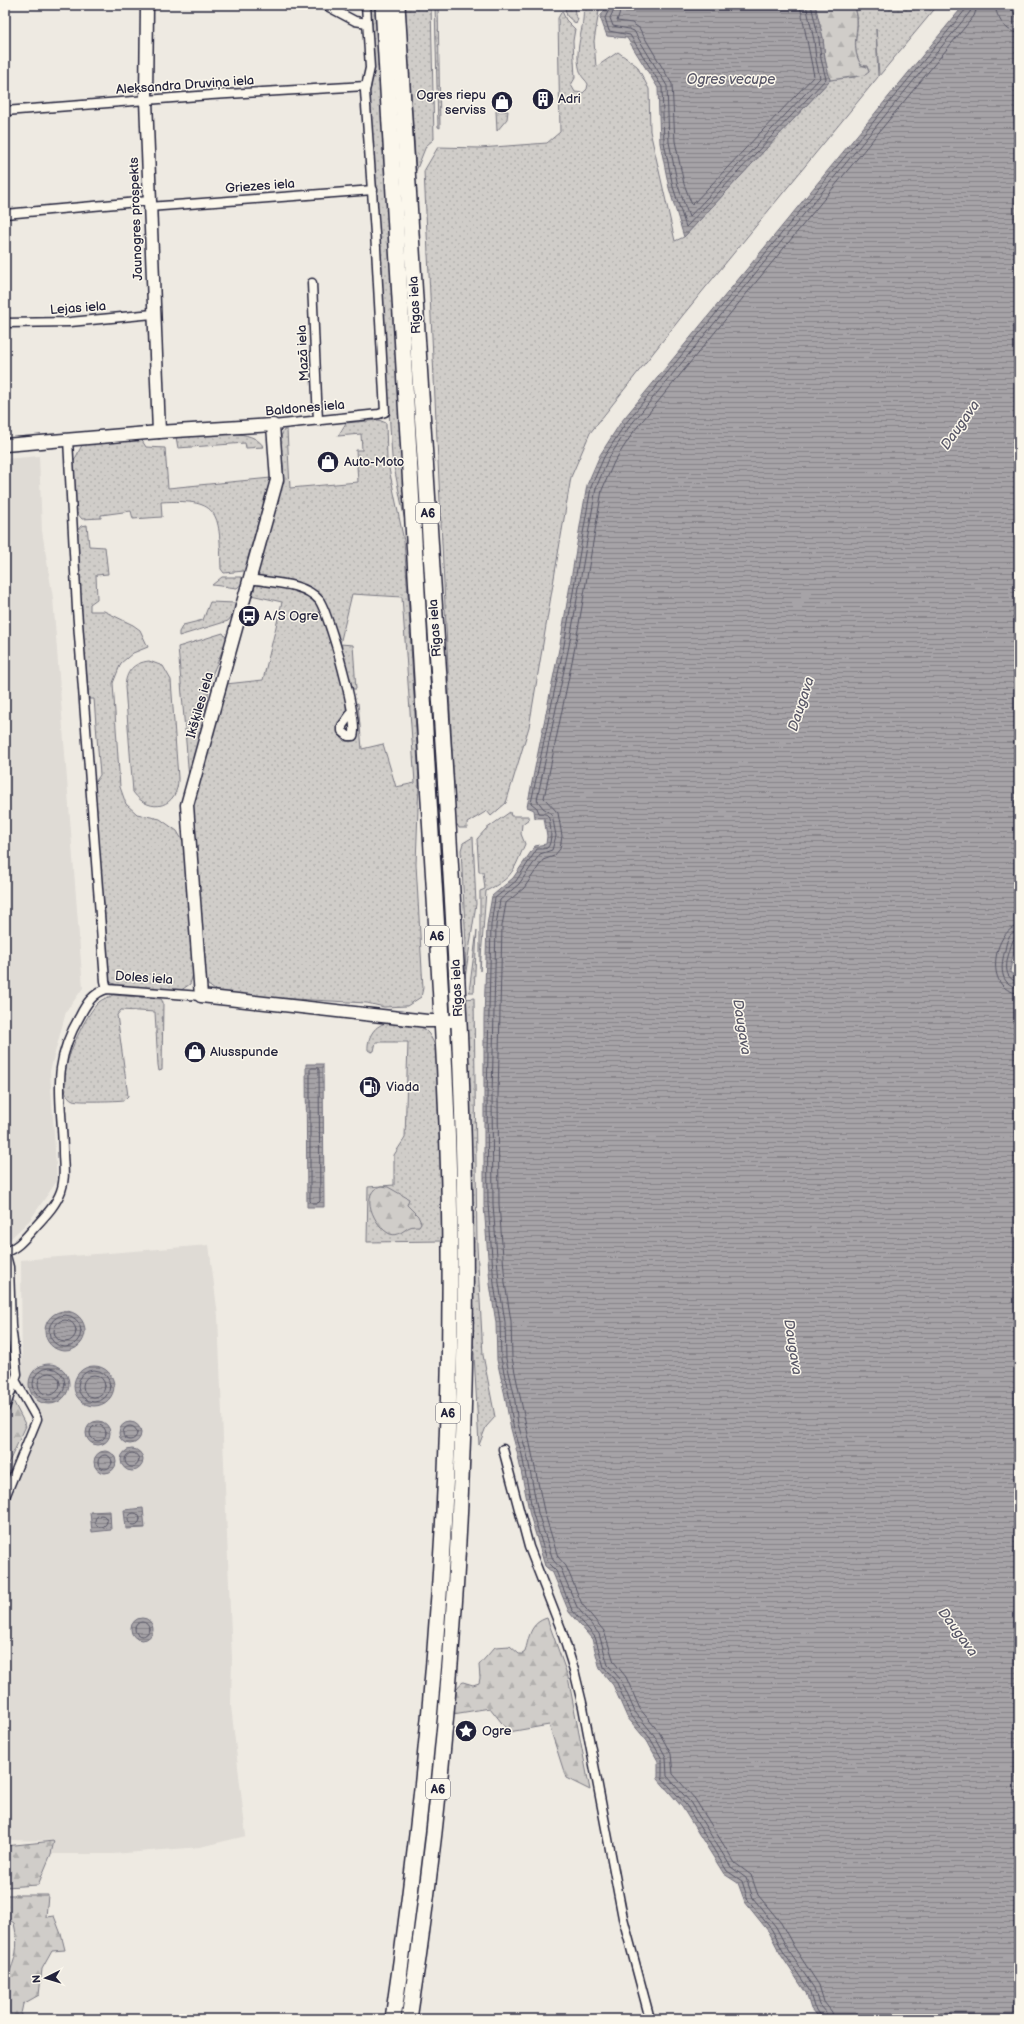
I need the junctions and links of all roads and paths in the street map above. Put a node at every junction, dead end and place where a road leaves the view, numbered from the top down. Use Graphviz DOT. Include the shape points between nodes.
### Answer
graph roads {
  1 [pos="148,5"];
  2 [pos="326,5"];
  3 [pos="366,5"];
  4 [pos="383,5"];
  5 [pos="397,5"];
  6 [pos="367,23"];
  7 [pos="366,86"];
  8 [pos="146,100"];
  9 [pos="5,111"];
  10 [pos="373,190"];
  11 [pos="149,204"];
  12 [pos="5,214"];
  13 [pos="312,283"];
  14 [pos="153,314"];
  15 [pos="5,323"];
  16 [pos="318,421"];
  17 [pos="273,425"];
  18 [pos="159,432"];
  19 [pos="68,439"];
  20 [pos="5,445"];
  21 [pos="250,579"];
  22 [pos="352,712"];
  23 [pos="107,989"];
  24 [pos="201,996"];
  25 [pos="442,1021"];
  26 [pos="459,1021"];
  27 [pos="5,1252"];
  28 [pos="15,1380"];
  29 [pos="5,1408"];
  30 [pos="503,1449"];
  31 [pos="5,1497"];
  32 [pos="393,2019"];
  33 [pos="409,2019"];
  34 [pos="650,2019"];
  1 -- 8 [label="street, Jaunogres prospekts"];
  2 -- 6 [label="street" via="355,21"];
  3 -- 6 [label="street"];
  4 -- 25 [label="highway, Rīgas iela / A6"];
  5 -- 26 [label="highway, Rīgas iela / A6"];
  6 -- 7 [label="street" via="370,68"];
  7 -- 8 [label="street, Aleksandra Druviņa iela"];
  7 -- 10 [label="street"];
  8 -- 9 [label="street, Aleksandra Druviņa iela"];
  8 -- 11 [label="street, Jaunogres prospekts"];
  10 -- 11 [label="street, Griezes iela"];
  10 -- 16 [label="street, Baldones iela" via="385,412"];
  11 -- 12 [label="street, Griezes iela"];
  11 -- 14 [label="street, Jaunogres prospekts"];
  13 -- 16 [label="street, Mazā iela"];
  14 -- 15 [label="street, Lejas iela" via="70,322"];
  14 -- 18 [label="street, Jaunogres prospekts"];
  16 -- 17 [label="street, Baldones iela"];
  17 -- 18 [label="street, Baldones iela"];
  17 -- 21 [label="street, Ikšķiles iela" via="277,480"];
  18 -- 19 [label="street, Baldones iela"];
  19 -- 20 [label="street, Baldones iela"];
  19 -- 23 [label="street" via="77,609"];
  21 -- 22 [label="street" via="300,588 319,601 346,680"];
  21 -- 24 [label="street, Ikšķiles iela" via="187,805"];
  23 -- 24 [label="street, Doles iela"];
  23 -- 27 [label="street, Doles iela" via="90,998 64,1049 61,1062 59,1088 65,1169 61,1190 48,1212 16,1248"];
  24 -- 25 [label="street, Doles iela"];
  25 -- 26 [label="street, Doles iela"];
  25 -- 32 [label="highway, Rīgas iela / A6" via="450,1249 449,1389 441,1578 418,1834"];
  26 -- 33 [label="highway, Rīgas iela / A6" via="465,1252 463,1438 453,1627 433,1831"];
  27 -- 28 [label="street" via="9,1267 11,1326 17,1374"];
  28 -- 29 [label="street"];
  28 -- 31 [label="street" via="37,1419"];
  30 -- 34 [label="street" via="529,1548 574,1670 623,1918"];
}
